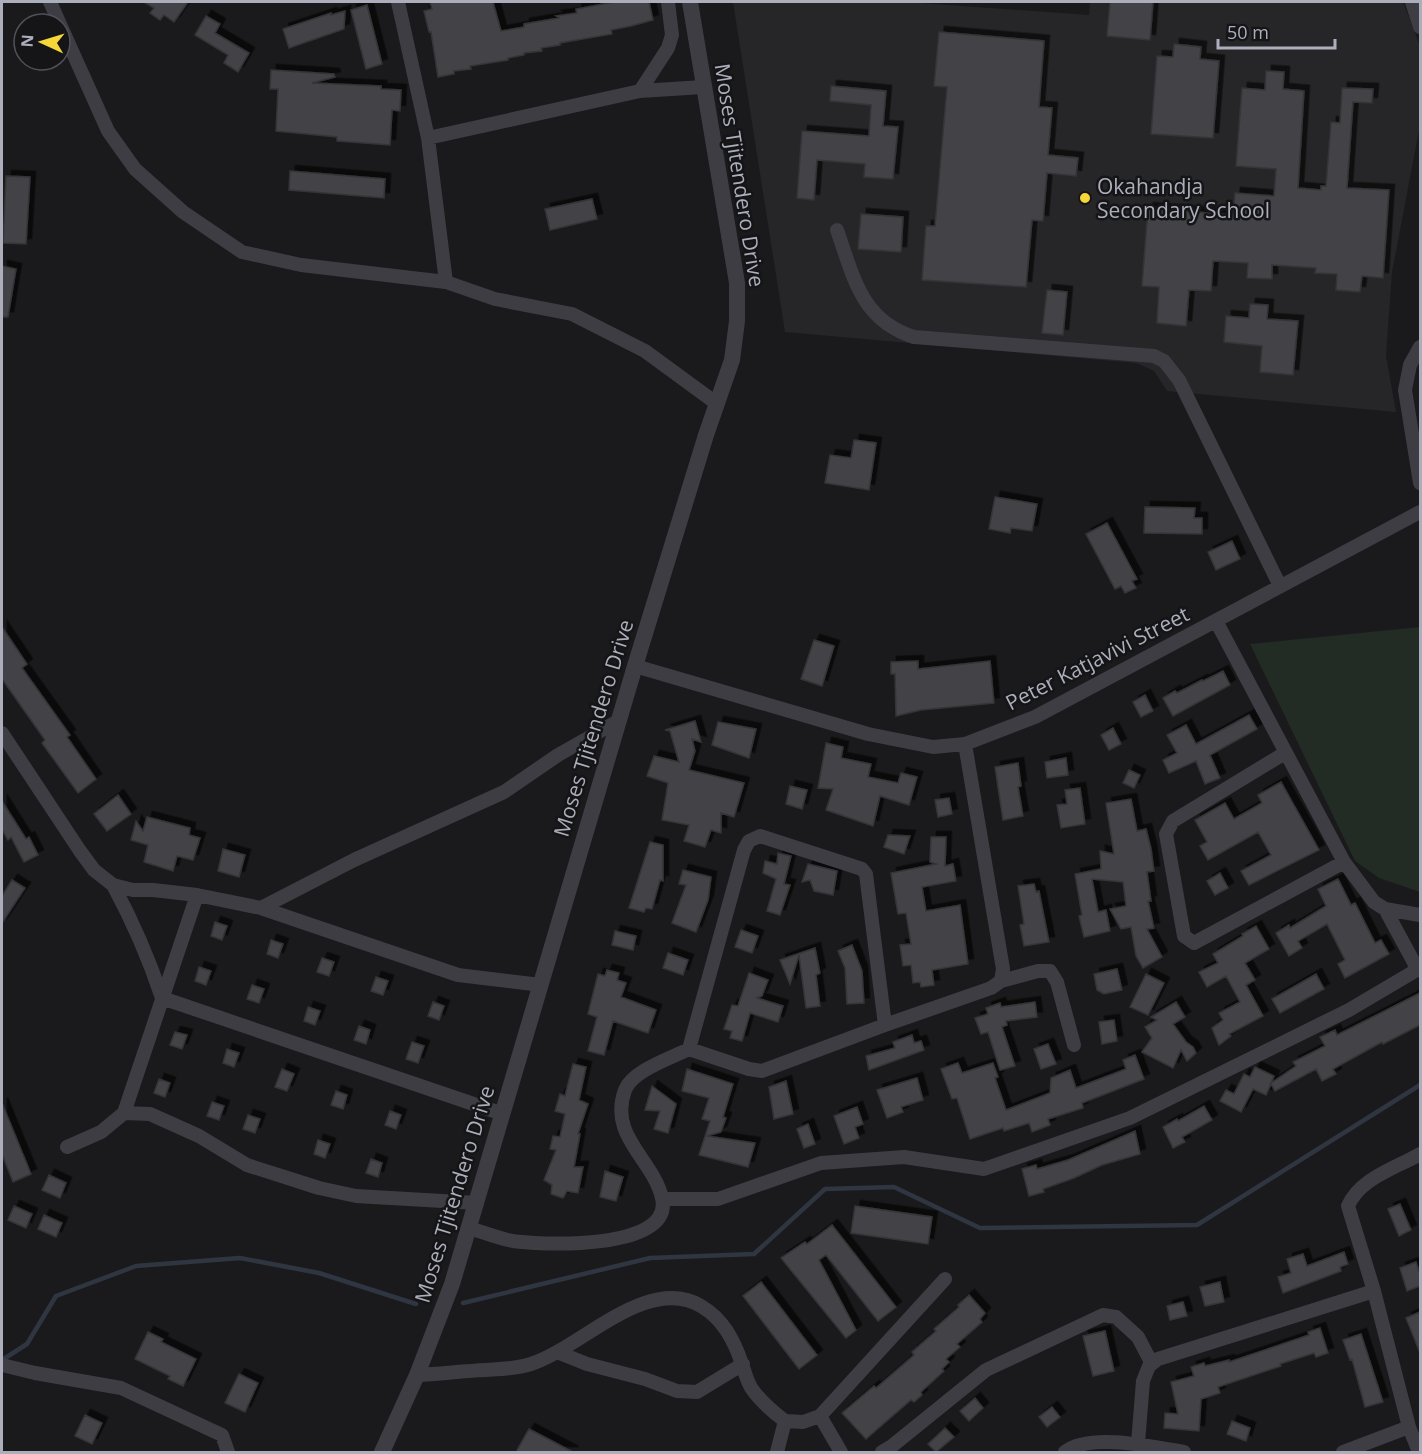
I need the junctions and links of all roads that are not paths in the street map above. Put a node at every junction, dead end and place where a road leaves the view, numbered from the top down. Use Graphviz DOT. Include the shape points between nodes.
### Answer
graph roads {
  1 [pos="50,2"];
  2 [pos="398,2"];
  3 [pos="668,2"];
  4 [pos="690,2"];
  5 [pos="1412,2"];
  6 [pos="1420,27"];
  7 [pos="704,87"];
  8 [pos="640,91"];
  9 [pos="429,138"];
  10 [pos="837,230"];
  11 [pos="446,282"];
  12 [pos="1420,347"];
  13 [pos="716,403"];
  14 [pos="1420,483"];
  15 [pos="1420,512"];
  16 [pos="1280,586"];
  17 [pos="1216,621"];
  18 [pos="635,666"];
  19 [pos="618,721"];
  20 [pos="2,733"];
  21 [pos="965,744"];
  22 [pos="1285,753"];
  23 [pos="1344,862"];
  24 [pos="113,885"];
  25 [pos="197,895"];
  26 [pos="261,908"];
  27 [pos="1385,909"];
  28 [pos="1420,915"];
  29 [pos="1419,969"];
  30 [pos="1001,981"];
  31 [pos="541,985"];
  32 [pos="162,998"];
  33 [pos="885,1025"];
  34 [pos="1074,1045"];
  35 [pos="689,1049"];
  36 [pos="124,1113"];
  37 [pos="503,1114"];
  38 [pos="67,1147"];
  39 [pos="1420,1154"];
  40 [pos="663,1199"];
  41 [pos="477,1203"];
  42 [pos="469,1228"];
  43 [pos="945,1279"];
  44 [pos="1374,1291"];
  45 [pos="557,1352"];
  46 [pos="742,1364"];
  47 [pos="1152,1364"];
  48 [pos="2,1365"];
  49 [pos="417,1375"];
  50 [pos="820,1416"];
  51 [pos="785,1421"];
  52 [pos="1409,1427"];
  53 [pos="1138,1443"];
  54 [pos="228,1452"];
  55 [pos="382,1452"];
  56 [pos="777,1452"];
  57 [pos="841,1452"];
  58 [pos="882,1452"];
  59 [pos="1065,1452"];
  60 [pos="1184,1452"];
  61 [pos="1343,1452"];
  62 [pos="1419,1452"];
  1 -- 11 [label="street" via="108,131 135,169 183,212 242,252 301,265"];
  2 -- 9 [label="street"];
  3 -- 8 [label="street" via="672,35 668,48"];
  4 -- 7 [label="street, Moses Tjitendero Drive"];
  5 -- 6 [label="street"];
  7 -- 8 [label="street"];
  7 -- 13 [label="street, Moses Tjitendero Drive" via="737,283 732,360"];
  8 -- 9 [label="street"];
  9 -- 11 [label="street"];
  10 -- 16 [label="street" via="861,295 881,322 900,333 1154,356 1164,362 1179,380"];
  11 -- 13 [label="street" via="495,300 572,314 645,351"];
  12 -- 14 [label="street" via="1410,365 1405,390"];
  13 -- 18 [label="street, Moses Tjitendero Drive"];
  15 -- 16 [label="street, Peter Katjavivi Street"];
  16 -- 17 [label="street, Peter Katjavivi Street"];
  17 -- 21 [label="street, Peter Katjavivi Street" via="1035,717"];
  17 -- 22 [label="street"];
  18 -- 19 [label="street, Moses Tjitendero Drive"];
  18 -- 21 [label="street, Peter Katjavivi Street" via="868,734 933,747"];
  19 -- 26 [label="street" via="504,792 354,860"];
  19 -- 31 [label="street, Moses Tjitendero Drive"];
  20 -- 24 [label="street" via="80,851 94,870"];
  21 -- 30 [label="street" via="1003,969"];
  22 -- 23 [label="street"];
  22 -- 23 [label="street" via="1173,821 1168,828 1184,936 1194,943"];
  23 -- 27 [label="street" via="1374,902"];
  24 -- 25 [label="street"];
  24 -- 32 [label="street" via="148,956"];
  25 -- 26 [label="street"];
  25 -- 32 [label="street"];
  26 -- 31 [label="street" via="458,975"];
  27 -- 28 [label="street"];
  27 -- 29 [label="street"];
  29 -- 40 [label="street" via="1349,1010 1130,1118 984,1169 904,1157 821,1163 718,1199"];
  30 -- 33 [label="street"];
  30 -- 34 [label="street" via="1050,971 1057,982"];
  31 -- 37 [label="street, Moses Tjitendero Drive"];
  32 -- 36 [label="street"];
  32 -- 37 [label="street"];
  33 -- 35 [label="street" via="762,1071"];
  33 -- 35 [label="street" via="866,874 862,869 760,836 749,841 744,850"];
  35 -- 40 [label="street" via="636,1075 625,1089 622,1125"];
  36 -- 38 [label="street" via="101,1132"];
  36 -- 41 [label="street" via="150,1114 200,1136 247,1165 319,1188 356,1196"];
  37 -- 41 [label="street, Moses Tjitendero Drive"];
  39 -- 44 [label="street" via="1363,1185 1348,1206"];
  40 -- 42 [label="street" via="662,1215 652,1226 638,1234 607,1239 565,1245 509,1240"];
  41 -- 42 [label="street, Moses Tjitendero Drive"];
  42 -- 49 [label="street, Moses Tjitendero Drive"];
  43 -- 50 [label="street"];
  44 -- 47 [label="street"];
  44 -- 52 [label="street"];
  45 -- 46 [label="street" via="677,1391 697,1392"];
  45 -- 46 [label="street" via="631,1308 670,1297 699,1305 720,1320"];
  45 -- 49 [label="street" via="512,1370"];
  46 -- 51 [label="street" via="751,1388"];
  47 -- 53 [label="street" via="1143,1381"];
  47 -- 58 [label="street" via="1138,1337 1116,1317 1103,1315 986,1370"];
  48 -- 54 [label="street" via="120,1388 222,1436"];
  49 -- 55 [label="street, Moses Tjitendero Drive"];
  50 -- 51 [label="street" via="803,1422"];
  50 -- 57 [label="street"];
  51 -- 56 [label="street"];
  52 -- 61 [label="street"];
  52 -- 62 [label="street"];
  53 -- 59 [label="street" via="1085,1443 1073,1445"];
  53 -- 60 [label="street"];
}
